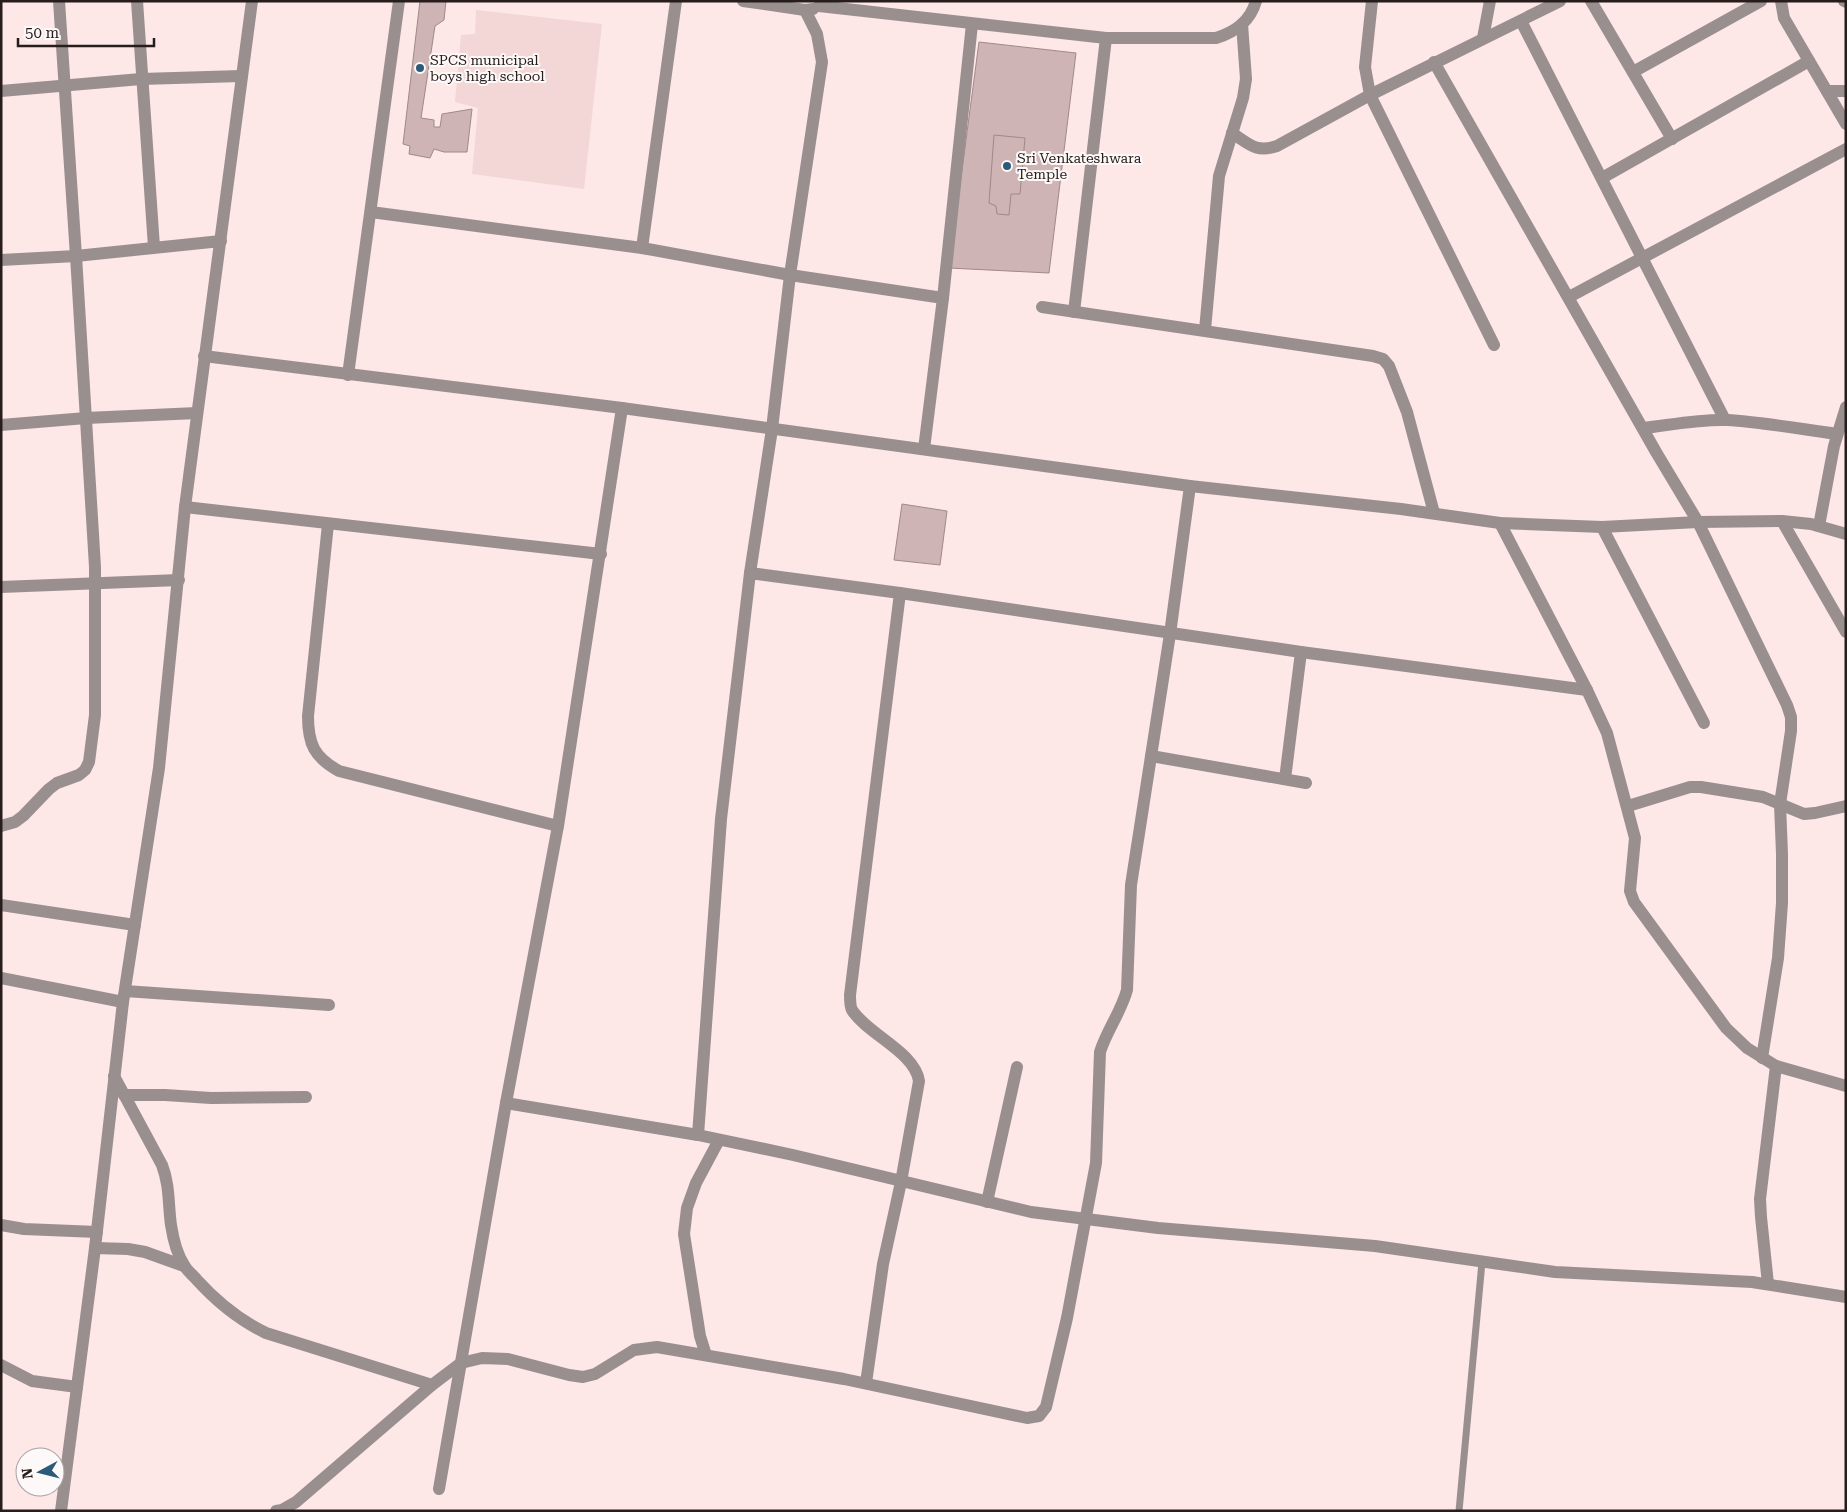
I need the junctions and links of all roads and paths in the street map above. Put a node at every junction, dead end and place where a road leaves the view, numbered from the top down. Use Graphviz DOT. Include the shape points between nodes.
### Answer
graph roads {
  1 [pos="59,1"];
  2 [pos="136,1"];
  3 [pos="252,1"];
  4 [pos="399,1"];
  5 [pos="676,1"];
  6 [pos="743,1"];
  7 [pos="1256,1"];
  8 [pos="1372,1"];
  9 [pos="1490,1"];
  10 [pos="1560,1"];
  11 [pos="1591,1"];
  12 [pos="1761,1"];
  13 [pos="1781,1"];
  14 [pos="822,4"];
  15 [pos="805,10"];
  16 [pos="1521,21"];
  17 [pos="972,24"];
  18 [pos="1242,24"];
  19 [pos="1106,38"];
  20 [pos="1483,38"];
  21 [pos="1809,60"];
  22 [pos="1434,62"];
  23 [pos="1633,72"];
  24 [pos="241,76"];
  25 [pos="141,79"];
  26 [pos="63,84"];
  27 [pos="1,91"];
  28 [pos="1827,91"];
  29 [pos="1846,91"];
  30 [pos="1370,95"];
  31 [pos="1846,124"];
  32 [pos="1232,133"];
  33 [pos="1672,138"];
  34 [pos="1846,149"];
  35 [pos="1602,178"];
  36 [pos="371,212"];
  37 [pos="221,240"];
  38 [pos="154,247"];
  39 [pos="642,248"];
  40 [pos="76,256"];
  41 [pos="1642,257"];
  42 [pos="1,260"];
  43 [pos="790,275"];
  44 [pos="1569,297"];
  45 [pos="943,298"];
  46 [pos="1042,307"];
  47 [pos="1074,312"];
  48 [pos="1205,330"];
  49 [pos="1494,346"];
  50 [pos="204,356"];
  51 [pos="348,375"];
  52 [pos="1846,407"];
  53 [pos="622,408"];
  54 [pos="197,412"];
  55 [pos="86,418"];
  56 [pos="1725,420"];
  57 [pos="1,425"];
  58 [pos="1643,428"];
  59 [pos="772,429"];
  60 [pos="1837,434"];
  61 [pos="924,449"];
  62 [pos="1190,486"];
  63 [pos="185,507"];
  64 [pos="1434,513"];
  65 [pos="1782,521"];
  66 [pos="1698,522"];
  67 [pos="1500,523"];
  68 [pos="328,524"];
  69 [pos="1819,526"];
  70 [pos="1602,527"];
  71 [pos="1846,534"];
  72 [pos="601,554"];
  73 [pos="750,573"];
  74 [pos="179,580"];
  75 [pos="95,583"];
  76 [pos="1,587"];
  77 [pos="900,593"];
  78 [pos="1846,632"];
  79 [pos="1170,634"];
  80 [pos="1301,652"];
  81 [pos="1587,690"];
  82 [pos="1704,723"];
  83 [pos="1151,756"];
  84 [pos="1285,779"];
  85 [pos="1306,783"];
  86 [pos="1780,804"];
  87 [pos="1628,806"];
  88 [pos="1846,806"];
  89 [pos="1,826"];
  90 [pos="558,826"];
  91 [pos="1,905"];
  92 [pos="135,925"];
  93 [pos="1,978"];
  94 [pos="124,996"];
  95 [pos="329,1005"];
  96 [pos="1762,1058"];
  97 [pos="1776,1066"];
  98 [pos="1017,1067"];
  99 [pos="114,1076"];
  100 [pos="1846,1086"];
  101 [pos="124,1095"];
  102 [pos="306,1097"];
  103 [pos="506,1103"];
  104 [pos="698,1135"];
  105 [pos="719,1140"];
  106 [pos="901,1182"];
  107 [pos="987,1202"];
  108 [pos="1086,1218"];
  109 [pos="1,1225"];
  110 [pos="96,1232"];
  111 [pos="95,1248"];
  112 [pos="1482,1262"];
  113 [pos="184,1266"];
  114 [pos="1768,1284"];
  115 [pos="1846,1297"];
  116 [pos="706,1355"];
  117 [pos="461,1363"];
  118 [pos="1,1365"];
  119 [pos="866,1383"];
  120 [pos="432,1385"];
  121 [pos="77,1387"];
  122 [pos="438,1489"];
  123 [pos="61,1511"];
  124 [pos="276,1511"];
  125 [pos="1459,1511"];
  1 -- 26 [label="street"];
  2 -- 25 [label="street"];
  3 -- 24 [label="street"];
  4 -- 36 [label="street"];
  5 -- 39 [label="street"];
  6 -- 15 [label="street"];
  7 -- 18 [label="street"];
  8 -- 30 [label="street" via="1365,67"];
  9 -- 20 [label="street"];
  10 -- 16 [label="street"];
  11 -- 23 [label="street"];
  12 -- 23 [label="street"];
  13 -- 21 [label="street" via="1784,18"];
  14 -- 15 [label="street"];
  14 -- 17 [label="street"];
  15 -- 43 [label="street" via="817,34 822,62"];
  16 -- 20 [label="street"];
  16 -- 35 [label="street"];
  17 -- 19 [label="street"];
  17 -- 45 [label="street"];
  18 -- 19 [label="street" via="1231,33 1216,38"];
  18 -- 32 [label="street" via="1246,79"];
  19 -- 47 [label="street"];
  20 -- 22 [label="street"];
  21 -- 28 [label="street"];
  21 -- 33 [label="street"];
  22 -- 30 [label="street"];
  22 -- 44 [label="street"];
  23 -- 33 [label="street"];
  24 -- 25 [label="street"];
  24 -- 37 [label="street"];
  25 -- 26 [label="street"];
  25 -- 38 [label="street"];
  26 -- 27 [label="street"];
  26 -- 40 [label="street"];
  28 -- 29 [label="street"];
  28 -- 31 [label="street"];
  30 -- 32 [label="street" via="1266,150 1256,148"];
  30 -- 49 [label="street"];
  32 -- 48 [label="street" via="1219,176"];
  33 -- 35 [label="street"];
  34 -- 41 [label="street"];
  35 -- 41 [label="street"];
  36 -- 39 [label="street"];
  36 -- 51 [label="street"];
  37 -- 38 [label="street"];
  37 -- 50 [label="street"];
  38 -- 40 [label="street"];
  39 -- 43 [label="street"];
  40 -- 42 [label="street"];
  40 -- 55 [label="street"];
  41 -- 44 [label="street"];
  41 -- 56 [label="street"];
  43 -- 45 [label="street"];
  43 -- 59 [label="street"];
  44 -- 58 [label="street"];
  45 -- 61 [label="street"];
  46 -- 47 [label="street"];
  47 -- 48 [label="street"];
  48 -- 64 [label="street" via="1383,359 1389,366 1407,412"];
  50 -- 51 [label="street"];
  50 -- 54 [label="street"];
  51 -- 53 [label="street"];
  52 -- 60 [label="street"];
  53 -- 59 [label="street"];
  53 -- 72 [label="street"];
  54 -- 55 [label="street"];
  54 -- 63 [label="street"];
  55 -- 57 [label="street"];
  55 -- 75 [label="street"];
  56 -- 58 [label="street"];
  56 -- 60 [label="street"];
  58 -- 66 [label="street"];
  59 -- 61 [label="street"];
  59 -- 73 [label="street"];
  60 -- 69 [label="street"];
  61 -- 62 [label="street"];
  62 -- 64 [label="street"];
  62 -- 79 [label="street"];
  63 -- 68 [label="street"];
  63 -- 74 [label="street"];
  64 -- 67 [label="street"];
  65 -- 66 [label="street"];
  65 -- 69 [label="street"];
  65 -- 78 [label="street"];
  66 -- 70 [label="street"];
  66 -- 86 [label="street" via="1789,711 1791,731"];
  67 -- 70 [label="street"];
  67 -- 81 [label="street"];
  68 -- 72 [label="street"];
  68 -- 90 [label="street" via="308,716 308,732 314,751 339,771"];
  69 -- 71 [label="street"];
  70 -- 82 [label="street"];
  72 -- 90 [label="street"];
  73 -- 77 [label="street"];
  73 -- 104 [label="street" via="722,811"];
  74 -- 75 [label="street"];
  74 -- 92 [label="street" via="158,768"];
  75 -- 76 [label="street"];
  75 -- 89 [label="street" via="95,715 89,762 79,775 49,788 15,822"];
  77 -- 79 [label="street"];
  77 -- 106 [label="street" via="850,994 851,1008 859,1018 918,1072"];
  79 -- 80 [label="street"];
  79 -- 83 [label="street"];
  80 -- 81 [label="street"];
  80 -- 84 [label="street"];
  81 -- 87 [label="street" via="1607,733"];
  83 -- 84 [label="street"];
  83 -- 108 [label="street" via="1131,885 1127,990 1100,1052 1098,1146"];
  84 -- 85 [label="street"];
  86 -- 87 [label="street" via="1764,797 1690,787"];
  86 -- 88 [label="street" via="1804,814"];
  86 -- 96 [label="street" via="1782,854 1778,958"];
  87 -- 96 [label="street" via="1635,838 1630,891 1634,902 1726,1028"];
  90 -- 103 [label="street"];
  91 -- 92 [label="street"];
  92 -- 94 [label="street"];
  93 -- 94 [label="street"];
  94 -- 95 [label="street"];
  94 -- 99 [label="street"];
  96 -- 97 [label="street"];
  97 -- 100 [label="street"];
  97 -- 114 [label="street" via="1760,1199"];
  98 -- 107 [label="street"];
  99 -- 101 [label="street"];
  99 -- 110 [label="street"];
  101 -- 102 [label="street"];
  101 -- 113 [label="street" via="166,1176 171,1224"];
  103 -- 104 [label="street"];
  103 -- 117 [label="street"];
  104 -- 105 [label="street"];
  105 -- 106 [label="street"];
  105 -- 116 [label="street" via="696,1183 687,1208 684,1234 698,1327"];
  106 -- 107 [label="street"];
  106 -- 119 [label="street" via="883,1264"];
  107 -- 108 [label="street" via="1031,1212"];
  108 -- 112 [label="street" via="1158,1228 1367,1245"];
  108 -- 119 [label="street" via="1046,1407 1039,1416 1027,1418"];
  109 -- 110 [label="street"];
  110 -- 111 [label="street"];
  111 -- 113 [label="street" via="145,1252"];
  111 -- 121 [label="street"];
  112 -- 114 [label="street" via="1574,1274"];
  112 -- 125 [label="lane"];
  113 -- 120 [label="street" via="228,1311 251,1326"];
  114 -- 115 [label="street"];
  116 -- 117 [label="street" via="646,1347 634,1350 596,1374 583,1377 508,1359 482,1358"];
  116 -- 119 [label="street"];
  117 -- 120 [label="street"];
  117 -- 122 [label="street"];
  118 -- 121 [label="street" via="32,1381"];
  120 -- 124 [label="street" via="296,1502"];
  121 -- 123 [label="street"];
}
